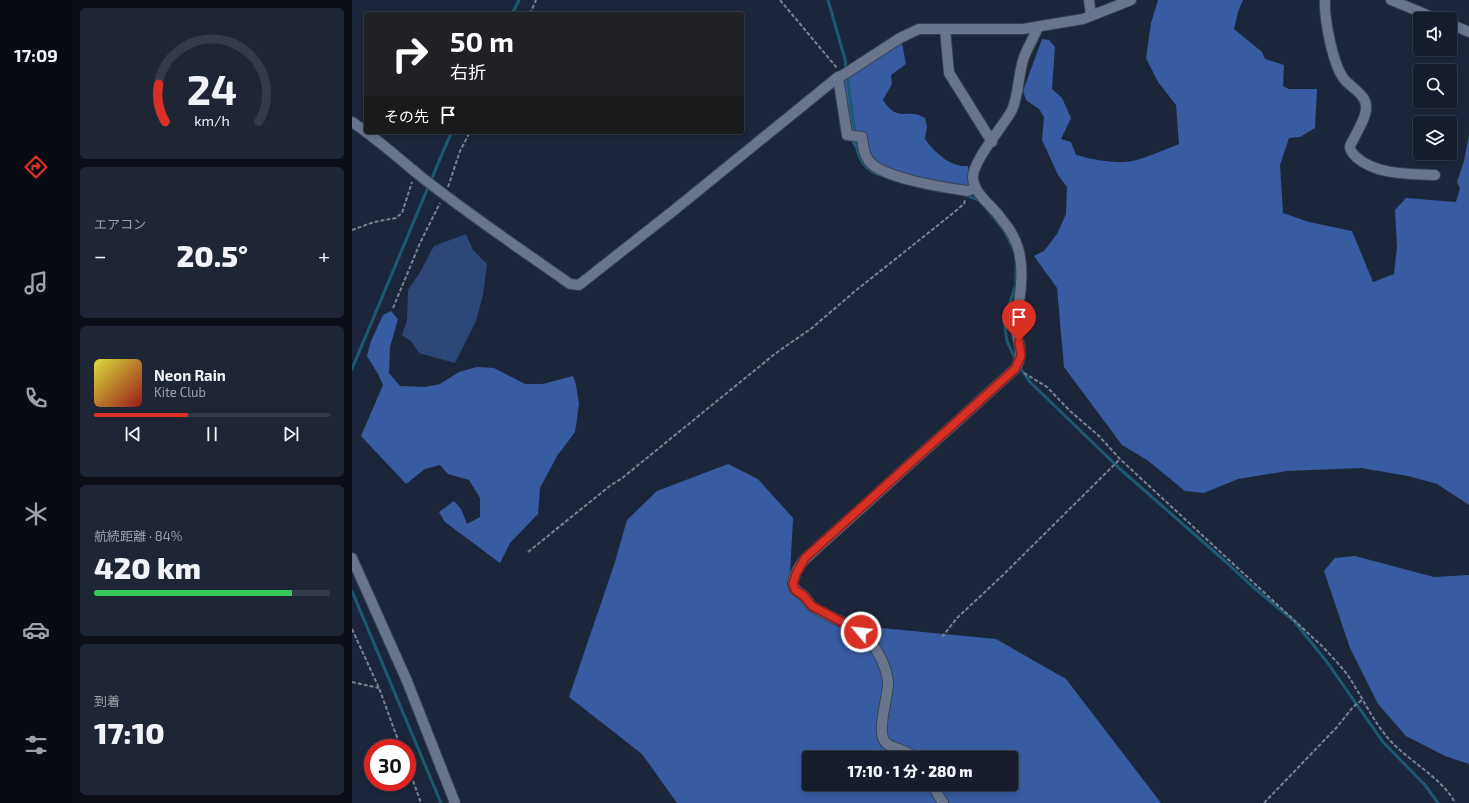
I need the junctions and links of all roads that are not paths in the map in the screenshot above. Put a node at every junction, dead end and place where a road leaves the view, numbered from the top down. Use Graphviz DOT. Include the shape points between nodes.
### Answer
graph roads {
  1 [pos="1089,0"];
  2 [pos="1131,0"];
  3 [pos="1325,0"];
  4 [pos="1391,0"];
  5 [pos="1420,12"];
  6 [pos="1092,16"];
  7 [pos="1038,27"];
  8 [pos="1457,27"];
  9 [pos="945,29"];
  10 [pos="1469,32"];
  11 [pos="840,76"];
  12 [pos="352,122"];
  13 [pos="364,131"];
  14 [pos="367,134"];
  15 [pos="992,142"];
  16 [pos="1435,176"];
  17 [pos="975,188"];
  18 [pos="352,558"];
  19 [pos="906,751"];
  20 [pos="936,791"];
  21 [pos="456,803"];
  22 [pos="943,803"];
  1 -- 6 [label="street"];
  2 -- 6 [label="street"];
  3 -- 16 [label="street" via="1328,31 1338,70 1366,104 1365,113 1350,146 1352,153 1375,169"];
  4 -- 5 [label="street"];
  6 -- 7 [label="street"];
  7 -- 9 [label="street"];
  7 -- 15 [label="street" via="1024,58 1012,109"];
  8 -- 10 [label="street"];
  9 -- 11 [label="street" via="919,29"];
  9 -- 15 [label="street" via="949,73"];
  11 -- 14 [label="street" via="579,285 570,284 502,237"];
  11 -- 17 [label="street" via="847,135 862,137 864,152 869,162 884,172 920,182 968,191"];
  12 -- 13 [label="street"];
  15 -- 17 [label="street" via="976,166 973,176"];
  17 -- 19 [label="street" via="1004,221 1018,248 1022,277 1016,329 1021,356 1015,369 805,558 793,584 795,590 812,606 861,632 877,651 888,682 881,732 887,744"];
  18 -- 21 [label="street" via="407,681"];
  20 -- 22 [label="street"];
}
